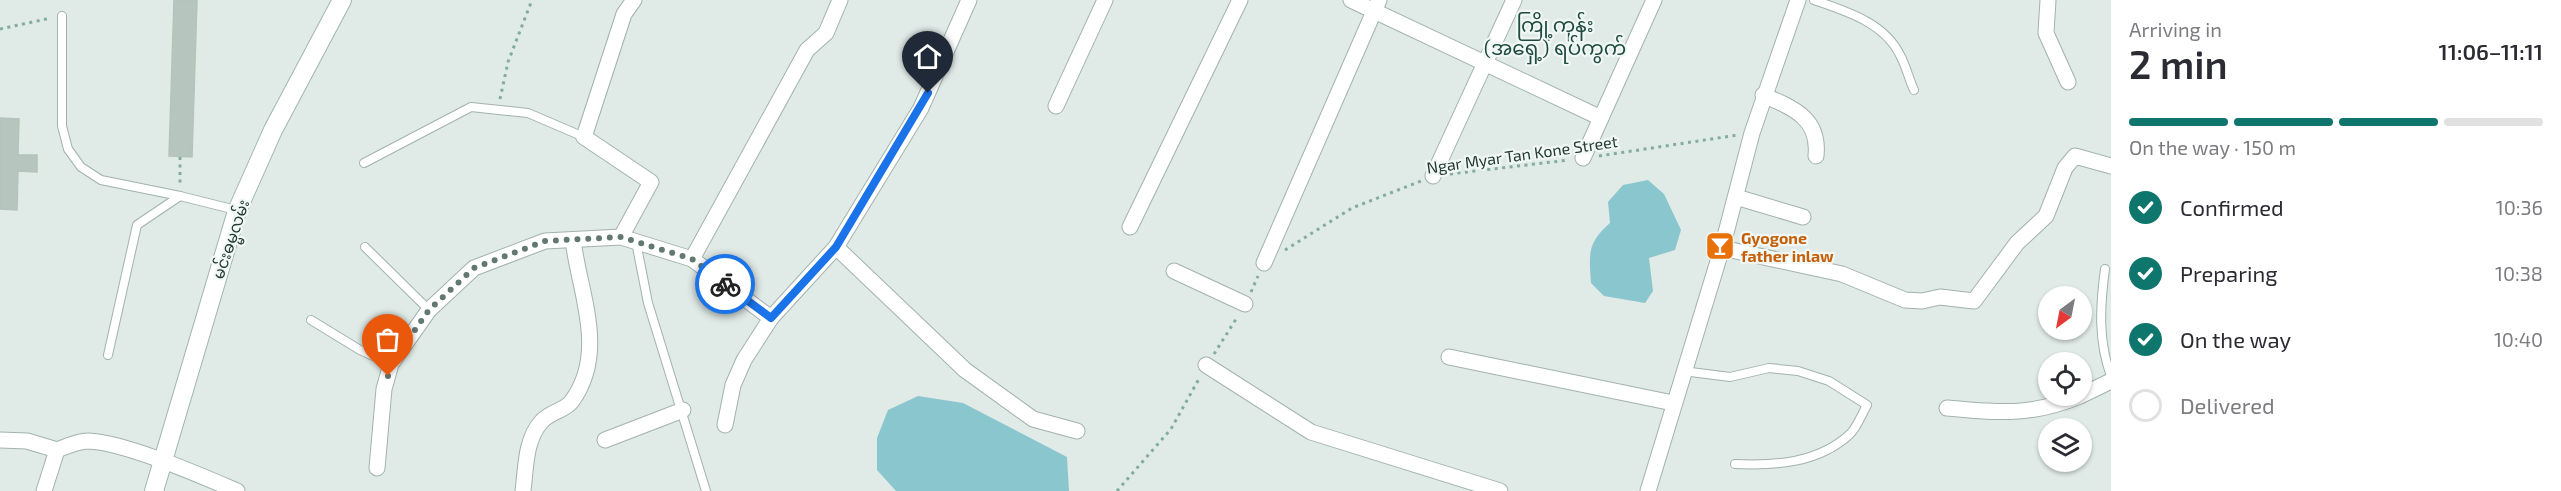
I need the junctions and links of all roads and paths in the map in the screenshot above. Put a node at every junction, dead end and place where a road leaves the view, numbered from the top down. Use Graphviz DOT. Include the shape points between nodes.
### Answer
graph roads {
  1 [pos="342,0"];
  2 [pos="532,0"];
  3 [pos="634,0"];
  4 [pos="840,0"];
  5 [pos="969,0"];
  6 [pos="1105,0"];
  7 [pos="1240,0"];
  8 [pos="1351,0"];
  9 [pos="1514,0"];
  10 [pos="1654,0"];
  11 [pos="1798,0"];
  12 [pos="1814,0"];
  13 [pos="2048,0"];
  14 [pos="1377,5"];
  15 [pos="62,16"];
  16 [pos="0,29"];
  17 [pos="1485,63"];
  18 [pos="2068,81"];
  19 [pos="1914,90"];
  20 [pos="1764,95"];
  21 [pos="1056,106"];
  22 [pos="497,110"];
  23 [pos="1601,118"];
  24 [pos="1752,133"];
  25 [pos="584,137"];
  26 [pos="1816,156"];
  27 [pos="180,157"];
  28 [pos="1583,158"];
  29 [pos="364,163"];
  30 [pos="2111,166"];
  31 [pos="1433,176"];
  32 [pos="180,196"];
  33 [pos="1736,197"];
  34 [pos="237,211"];
  35 [pos="1803,217"];
  36 [pos="1130,227"];
  37 [pos="621,237"];
  38 [pos="573,240"];
  39 [pos="636,242"];
  40 [pos="365,247"];
  41 [pos="836,247"];
  42 [pos="1722,248"];
  43 [pos="692,259"];
  44 [pos="1264,263"];
  45 [pos="2104,269"];
  46 [pos="1174,270"];
  47 [pos="1245,304"];
  48 [pos="429,310"];
  49 [pos="771,318"];
  50 [pos="311,320"];
  51 [pos="108,355"];
  52 [pos="1449,357"];
  53 [pos="391,364"];
  54 [pos="1206,365"];
  55 [pos="1683,371"];
  56 [pos="2111,376"];
  57 [pos="2111,381"];
  58 [pos="2092,390"];
  59 [pos="1673,403"];
  60 [pos="2051,406"];
  61 [pos="1947,408"];
  62 [pos="683,410"];
  63 [pos="724,425"];
  64 [pos="1077,431"];
  65 [pos="0,440"];
  66 [pos="605,440"];
  67 [pos="57,450"];
  68 [pos="163,462"];
  69 [pos="1735,464"];
  70 [pos="377,468"];
  71 [pos="44,491"];
  72 [pos="154,491"];
  73 [pos="237,491"];
  74 [pos="524,491"];
  75 [pos="706,491"];
  76 [pos="1118,491"];
  77 [pos="1500,491"];
  78 [pos="1648,491"];
  1 -- 34 [label="main road, မင်းဓမ္မလမ်း" via="273,130"];
  2 -- 22 [label="path" via="508,62"];
  3 -- 25 [label="street" via="624,14"];
  4 -- 43 [label="street" via="825,33 807,50"];
  5 -- 41 [label="street" via="921,108"];
  6 -- 21 [label="street"];
  7 -- 36 [label="street"];
  8 -- 14 [label="street"];
  9 -- 17 [label="street"];
  10 -- 23 [label="street"];
  11 -- 20 [label="street"];
  12 -- 19 [label="lane" via="1872,24 1899,52"];
  13 -- 18 [label="street" via="2046,33"];
  14 -- 17 [label="street"];
  14 -- 44 [label="street"];
  15 -- 16 [label="path"];
  15 -- 32 [label="lane" via="62,126 68,149 81,167 101,180"];
  17 -- 23 [label="street"];
  17 -- 31 [label="street"];
  20 -- 24 [label="street"];
  20 -- 26 [label="street" via="1795,109 1811,126 1817,141"];
  22 -- 25 [label="lane" via="528,113"];
  22 -- 29 [label="lane" via="471,107"];
  23 -- 28 [label="street"];
  24 -- 28 [label="path, Ngar Myar Tan Kone Street"];
  24 -- 33 [label="street"];
  25 -- 37 [label="street" via="651,182"];
  27 -- 32 [label="path"];
  28 -- 31 [label="path, Ngar Myar Tan Kone Street"];
  30 -- 42 [label="street" via="2075,156 2065,168 2046,216 2017,243 1974,301 1940,297 1905,300 1842,274"];
  31 -- 44 [label="path, Ngar Myar Tan Kone Street" via="1352,208"];
  32 -- 34 [label="lane"];
  32 -- 51 [label="lane" via="137,225"];
  33 -- 35 [label="street"];
  33 -- 42 [label="street"];
  34 -- 68 [label="main road, မင်းဓမ္မလမ်း"];
  37 -- 38 [label="street"];
  37 -- 39 [label="street"];
  38 -- 48 [label="street" via="545,241 474,268"];
  38 -- 74 [label="street" via="591,343 583,380 572,402 542,420 528,447"];
  39 -- 43 [label="street"];
  39 -- 62 [label="lane" via="648,303"];
  40 -- 48 [label="lane"];
  41 -- 49 [label="street"];
  41 -- 64 [label="street" via="965,370 1033,419"];
  42 -- 55 [label="street"];
  43 -- 49 [label="street"];
  44 -- 47 [label="path"];
  45 -- 56 [label="lane" via="2100,306 2103,351"];
  46 -- 47 [label="street"];
  47 -- 54 [label="path"];
  48 -- 53 [label="street"];
  49 -- 63 [label="street" via="733,385"];
  50 -- 53 [label="lane"];
  52 -- 59 [label="street"];
  53 -- 70 [label="street" via="384,388"];
  54 -- 76 [label="path" via="1171,429"];
  54 -- 77 [label="street" via="1311,432"];
  55 -- 59 [label="street"];
  55 -- 69 [label="lane" via="1730,377 1769,368 1798,371 1828,381 1867,405 1851,432 1829,450 1771,466"];
  57 -- 58 [label="street"];
  59 -- 78 [label="street"];
  60 -- 61 [label="street" via="2016,413"];
  62 -- 66 [label="street"];
  62 -- 75 [label="lane"];
  65 -- 67 [label="street" via="27,441"];
  67 -- 68 [label="street" via="86,441"];
  67 -- 71 [label="street"];
  68 -- 72 [label="main road, မင်းဓမ္မလမ်း"];
  68 -- 73 [label="street"];
}
